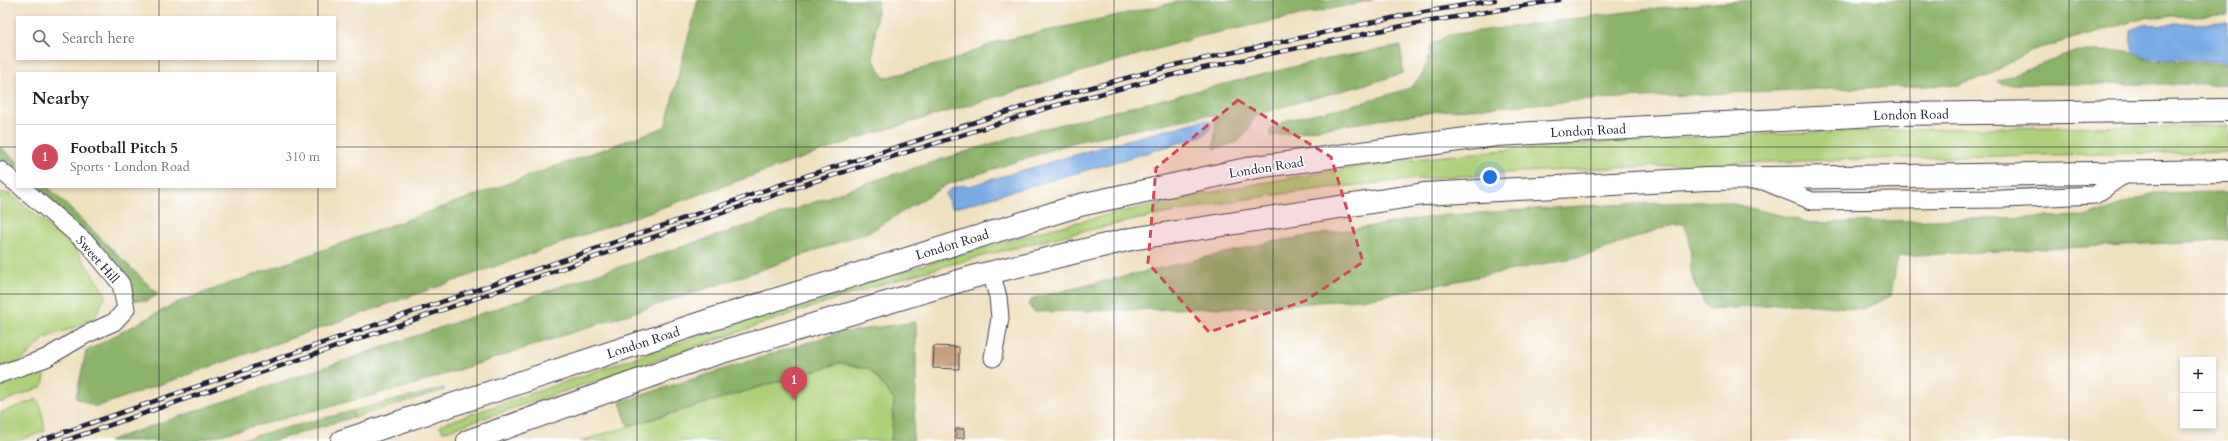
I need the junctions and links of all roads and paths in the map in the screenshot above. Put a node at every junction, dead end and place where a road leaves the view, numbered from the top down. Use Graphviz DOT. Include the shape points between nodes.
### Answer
graph roads {
  1 [pos="2228,110"];
  2 [pos="0,170"];
  3 [pos="2228,171"];
  4 [pos="13,183"];
  5 [pos="19,188"];
  6 [pos="991,272"];
  7 [pos="993,358"];
  8 [pos="0,374"];
  9 [pos="342,441"];
  10 [pos="468,441"];
  1 -- 9 [label="highway, London Road" via="1894,114 1504,134 1256,167 1080,204 710,320"];
  2 -- 4 [label="street, Sweet Hill"];
  3 -- 6 [label="highway" via="1757,179 1424,194 1131,239"];
  5 -- 8 [label="street, Sweet Hill" via="88,244 121,284 126,309 114,322 85,335 46,358"];
  6 -- 7 [label="street" via="998,297 1000,318"];
  6 -- 10 [label="highway" via="702,358"];
}
